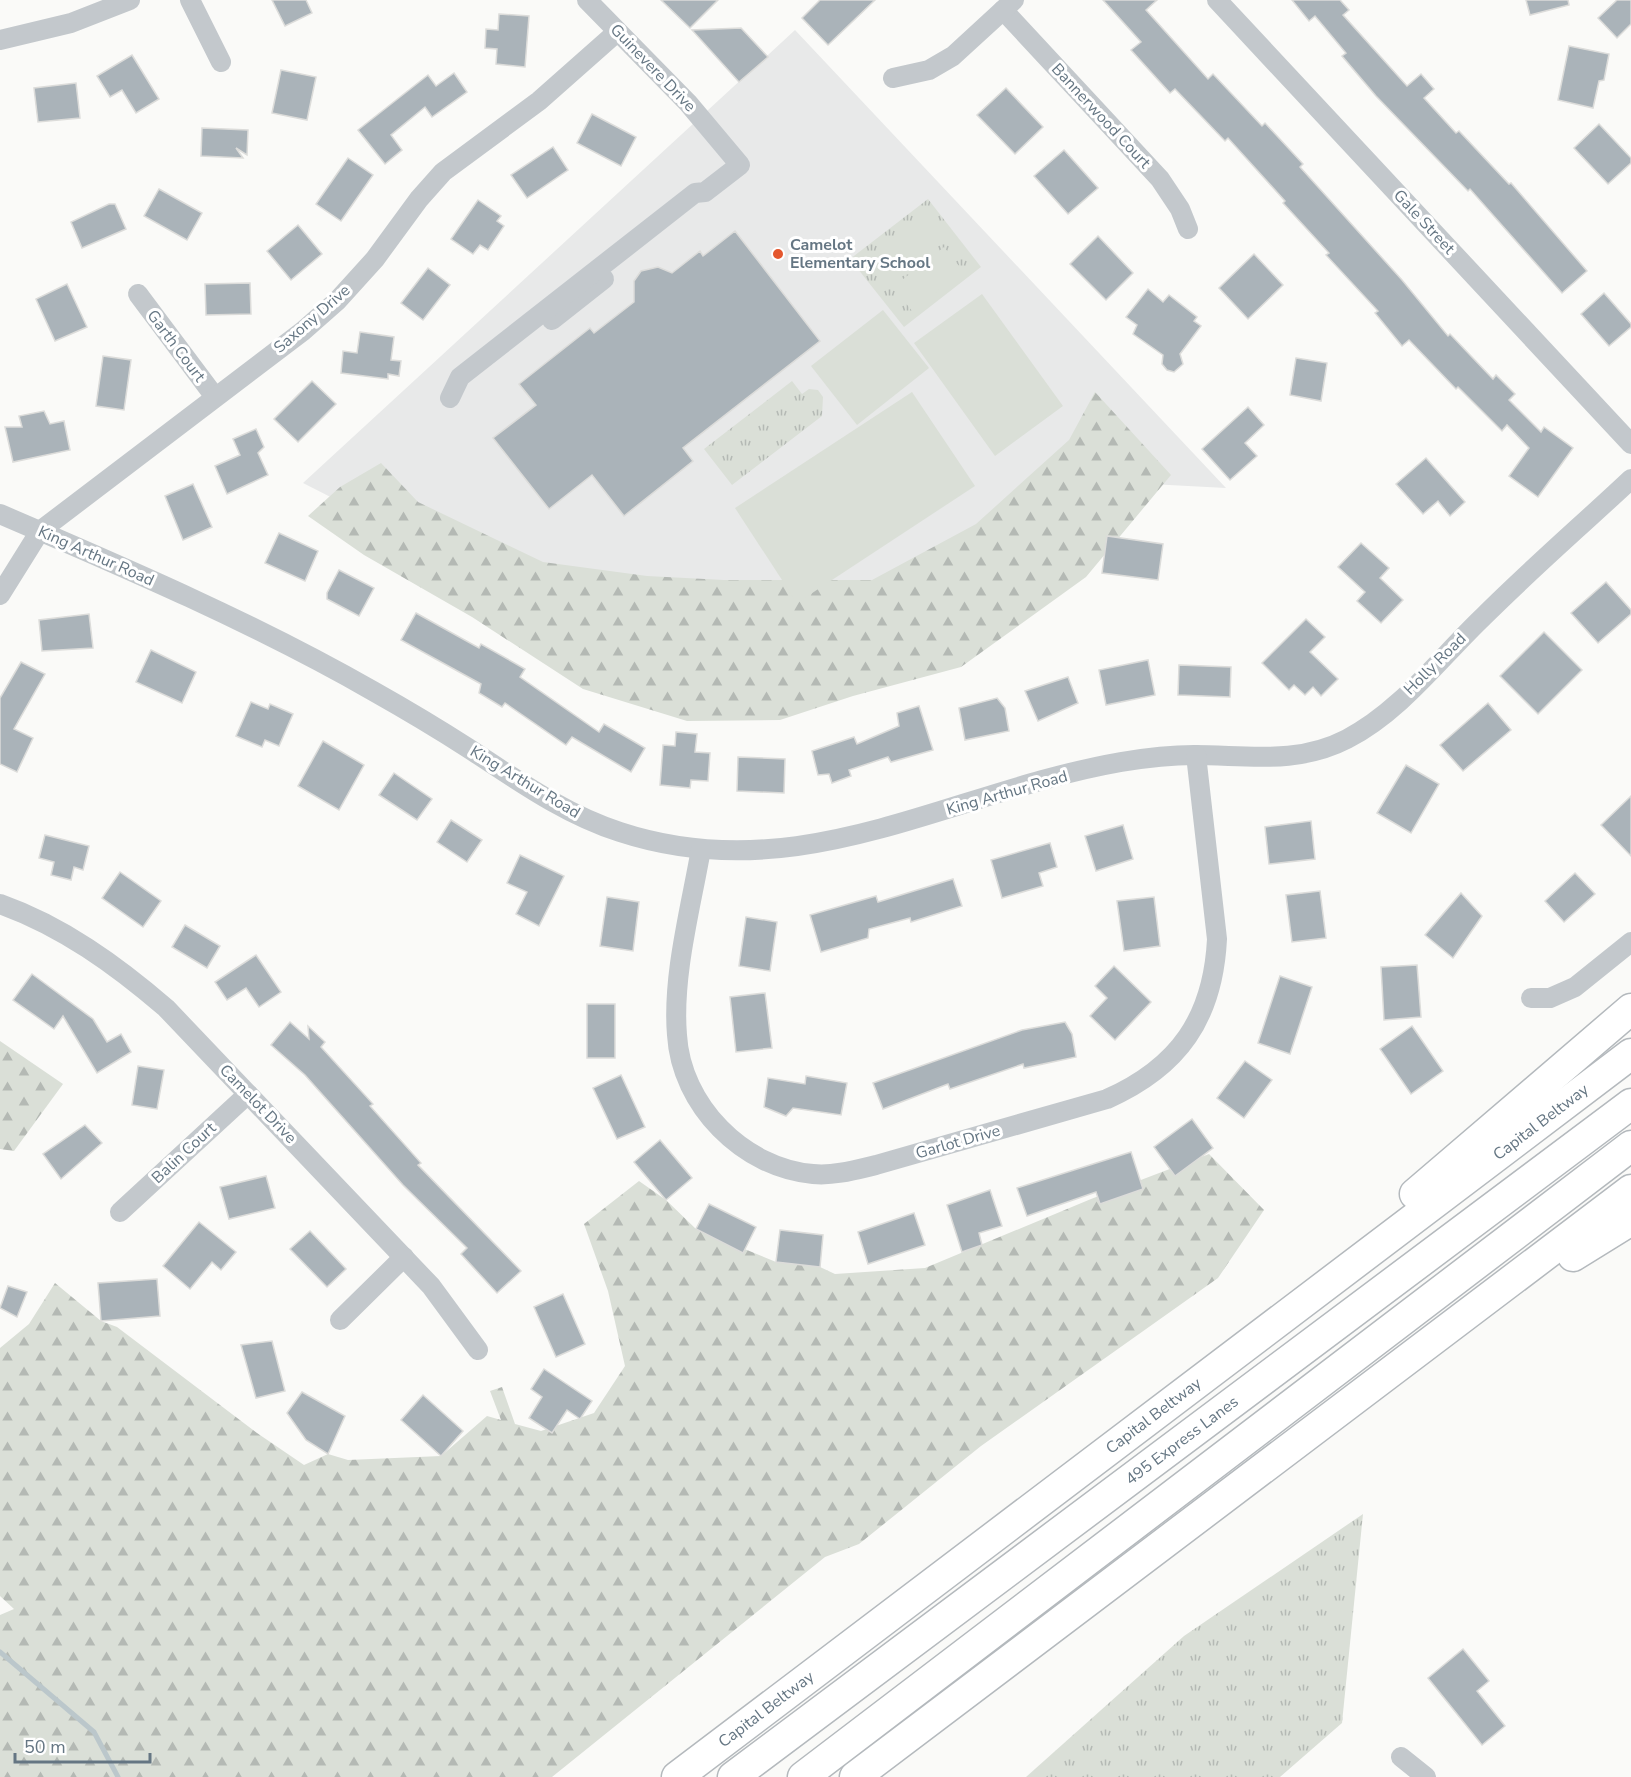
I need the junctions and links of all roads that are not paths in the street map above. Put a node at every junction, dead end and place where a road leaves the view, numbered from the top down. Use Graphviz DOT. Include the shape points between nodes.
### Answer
graph roads {
  1 [pos="130,0"];
  2 [pos="190,0"];
  3 [pos="587,0"];
  4 [pos="1218,0"];
  5 [pos="1008,5"];
  6 [pos="617,32"];
  7 [pos="0,40"];
  8 [pos="221,62"];
  9 [pos="893,78"];
  10 [pos="705,192"];
  11 [pos="1188,229"];
  12 [pos="138,294"];
  13 [pos="214,397"];
  14 [pos="1631,444"];
  15 [pos="1631,479"];
  16 [pos="0,514"];
  17 [pos="40,531"];
  18 [pos="0,596"];
  19 [pos="1196,755"];
  20 [pos="701,849"];
  21 [pos="0,904"];
  22 [pos="1631,942"];
  23 [pos="1531,998"];
  24 [pos="1631,1009"];
  25 [pos="1631,1054"];
  26 [pos="248,1094"];
  27 [pos="1631,1104"];
  28 [pos="1631,1146"];
  29 [pos="1631,1190"];
  30 [pos="120,1212"];
  31 [pos="1631,1220"];
  32 [pos="404,1257"];
  33 [pos="340,1320"];
  34 [pos="1255,1338"];
  35 [pos="478,1350"];
  36 [pos="1410,1358"];
  37 [pos="1401,1757"];
  38 [pos="676,1777"];
  39 [pos="733,1777"];
  40 [pos="803,1777"];
  41 [pos="855,1777"];
  42 [pos="1426,1777"];
  1 -- 7 [label="street" via="70,23"];
  2 -- 8 [label="street"];
  3 -- 6 [label="street, Guinevere Drive"];
  4 -- 14 [label="street, Gale Street"];
  5 -- 9 [label="street" via="953,56 929,70"];
  5 -- 11 [label="street, Bannerwood Court" via="1160,179 1180,208"];
  6 -- 10 [label="street, Guinevere Drive" via="688,103 740,165"];
  6 -- 13 [label="street, Saxony Drive" via="539,101 443,172 337,301"];
  10 -- 10 [label="street" via="701,202 450,398 460,377 695,193"];
  12 -- 13 [label="street, Garth Court"];
  13 -- 17 [label="street, Saxony Drive"];
  15 -- 19 [label="street, Holly Road" via="1400,699 1360,731 1333,746 1296,756"];
  16 -- 17 [label="street, King Arthur Road"];
  17 -- 18 [label="street, Saxony Drive"];
  17 -- 20 [label="street, King Arthur Road" via="260,631 370,689 582,818 664,844"];
  19 -- 20 [label="street, King Arthur Road" via="1117,762 825,843 739,851"];
  19 -- 20 [label="street, Garlot Drive" via="1217,939 1216,965 1201,1015 1173,1055 1146,1078 1107,1099 839,1173 790,1170 747,1151 709,1115 690,1083 677,1038 676,1017"];
  21 -- 26 [label="street, Camelot Drive" via="50,926 130,977 166,1008"];
  22 -- 23 [label="street" via="1575,987 1550,998"];
  24 -- 34 [label="highway" via="1469,1146"];
  25 -- 34 [label="highway, Capital Beltway"];
  26 -- 30 [label="street, Balin Court"];
  26 -- 32 [label="street, Camelot Drive"];
  27 -- 39 [label="highway, 495 Express Lanes"];
  28 -- 40 [label="highway"];
  29 -- 36 [label="highway"];
  31 -- 36 [label="highway"];
  32 -- 33 [label="street"];
  32 -- 35 [label="street, Camelot Drive" via="431,1286"];
  34 -- 38 [label="highway, Capital Beltway"];
  36 -- 41 [label="highway"];
  37 -- 42 [label="street"];
}
